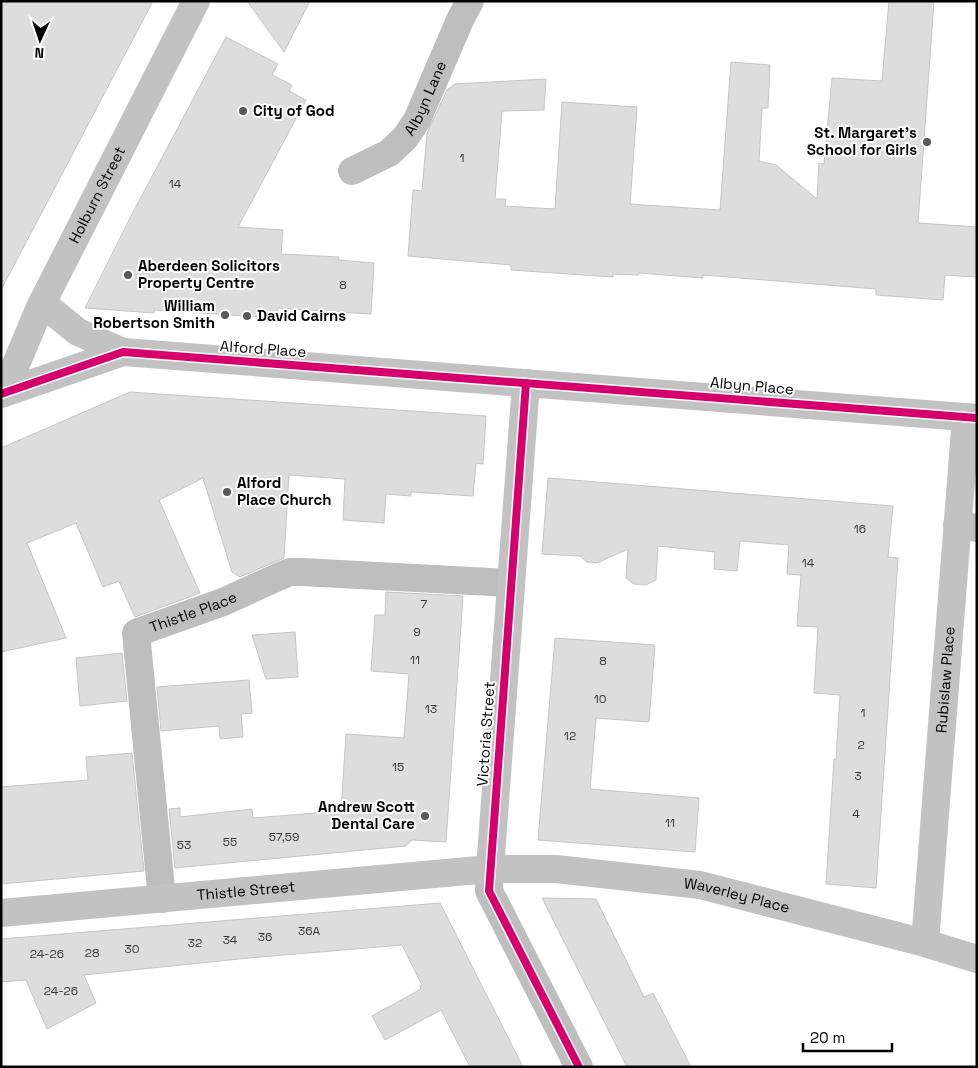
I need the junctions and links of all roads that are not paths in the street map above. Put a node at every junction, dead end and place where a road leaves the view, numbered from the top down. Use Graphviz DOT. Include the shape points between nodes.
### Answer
graph roads {
  1 [pos="196,1"];
  2 [pos="470,1"];
  3 [pos="352,171"];
  4 [pos="42,303"];
  5 [pos="123,352"];
  6 [pos="526,383"];
  7 [pos="3,393"];
  8 [pos="971,417"];
  9 [pos="967,527"];
  10 [pos="511,584"];
  11 [pos="490,869"];
  12 [pos="162,899"];
  13 [pos="1,913"];
  14 [pos="925,943"];
  15 [pos="977,959"];
  16 [pos="579,1067"];
  1 -- 4 [label="street, Holburn Street"];
  2 -- 3 [label="street, Albyn Lane" via="417,120 405,138 389,153"];
  4 -- 5 [label="street" via="78,332"];
  4 -- 7 [label="street, Holburn Street"];
  5 -- 6 [label="street, Alford Place"];
  5 -- 7 [label="street, Alford Place"];
  6 -- 8 [label="street, Albyn Place"];
  6 -- 10 [label="street, Victoria Street"];
  8 -- 9 [label="street, Rubislaw Place"];
  9 -- 14 [label="street, Rubislaw Place"];
  10 -- 11 [label="street, Victoria Street"];
  10 -- 12 [label="street, Thistle Place" via="290,572 223,602 136,633"];
  11 -- 12 [label="street, Thistle Street"];
  11 -- 14 [label="street, Waverley Place" via="556,869 700,885"];
  11 -- 16 [label="street, Victoria Street" via="489,891"];
  12 -- 13 [label="street, Thistle Street"];
  14 -- 15 [label="street, Waverley Place"];
}
